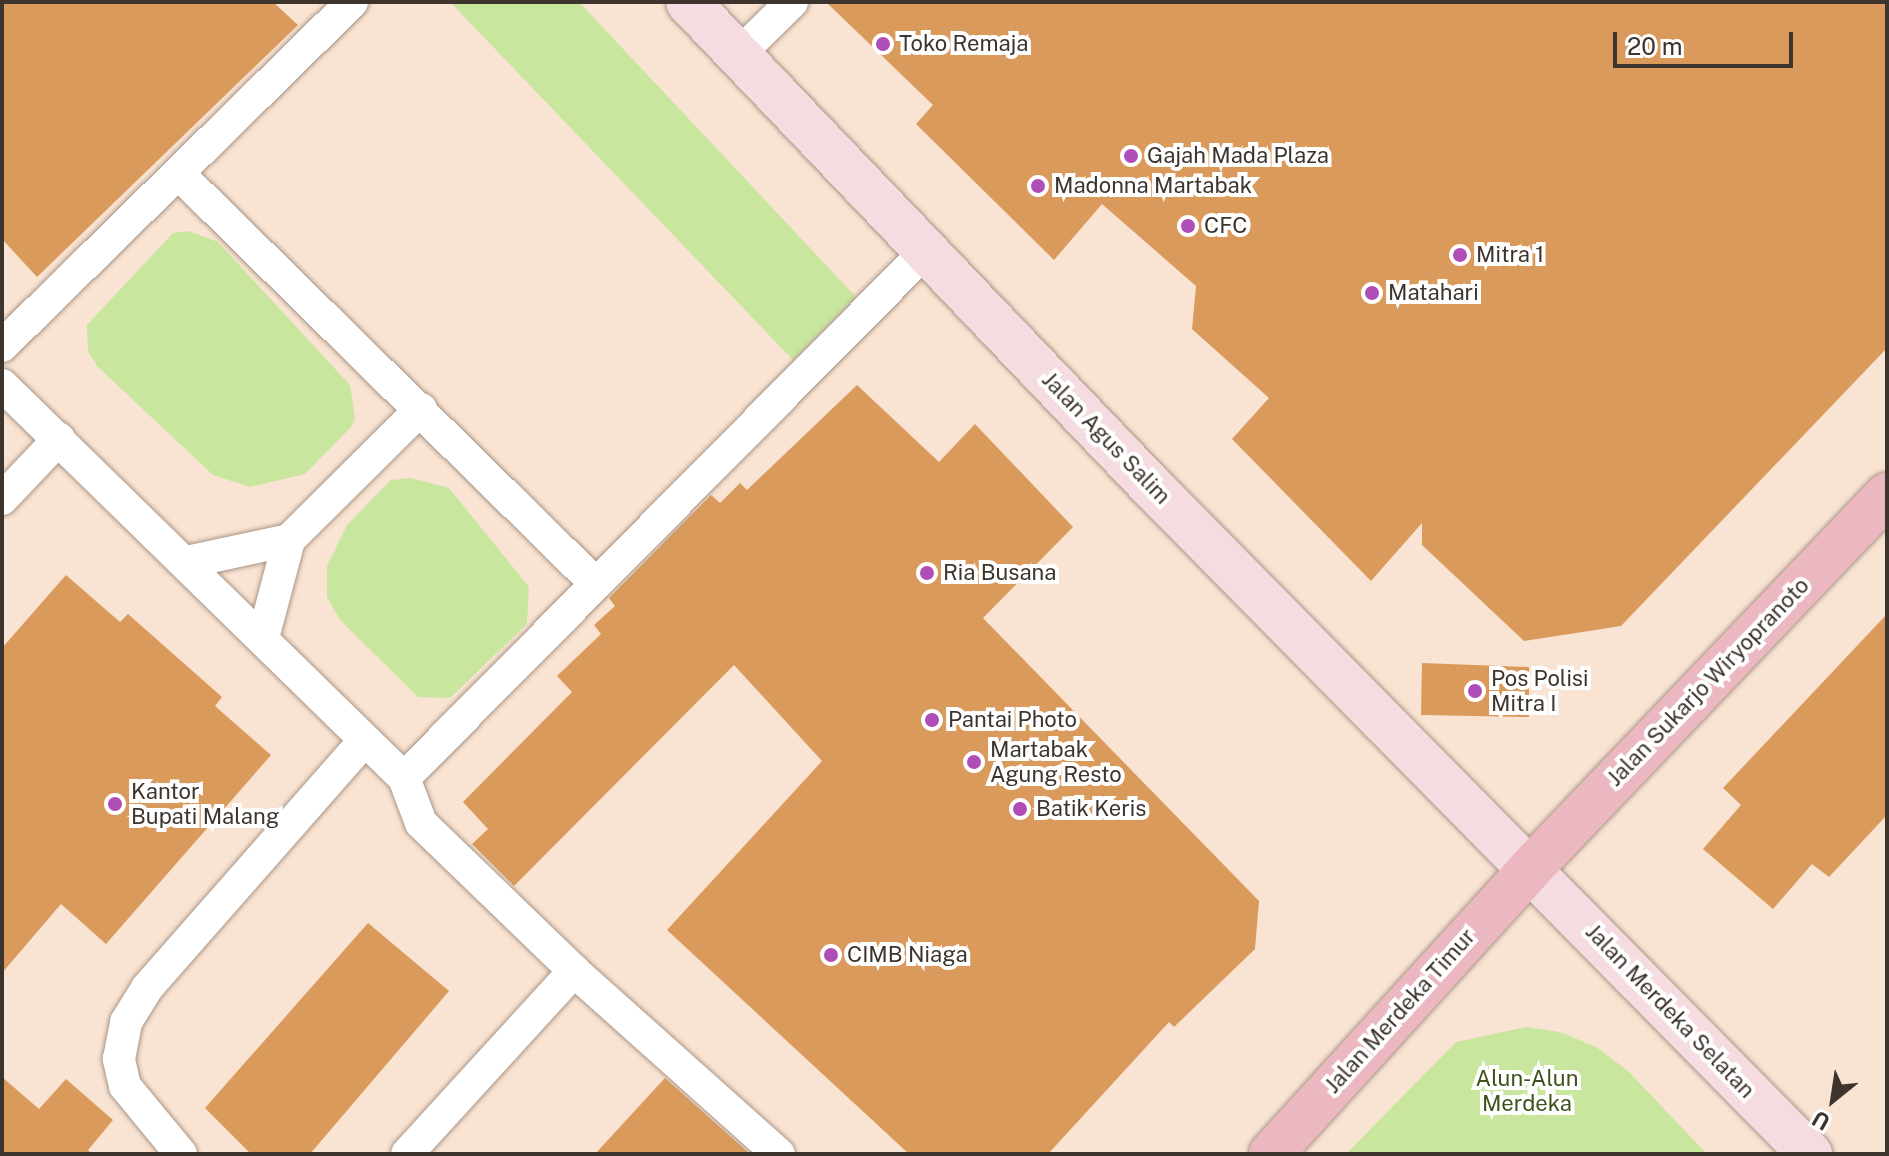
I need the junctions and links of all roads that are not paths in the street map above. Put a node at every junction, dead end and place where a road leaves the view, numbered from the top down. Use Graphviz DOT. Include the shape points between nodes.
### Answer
graph roads {
  1 [pos="352,2"];
  2 [pos="688,2"];
  3 [pos="792,2"];
  4 [pos="738,55"];
  5 [pos="178,173"];
  6 [pos="925,252"];
  7 [pos="2,346"];
  8 [pos="2,385"];
  9 [pos="421,409"];
  10 [pos="59,439"];
  11 [pos="1887,495"];
  12 [pos="2,499"];
  13 [pos="289,540"];
  14 [pos="187,562"];
  15 [pos="596,584"];
  16 [pos="263,638"];
  17 [pos="365,740"];
  18 [pos="404,778"];
  19 [pos="1530,869"];
  20 [pos="574,971"];
  21 [pos="181,1154"];
  22 [pos="407,1154"];
  23 [pos="779,1154"];
  24 [pos="1271,1154"];
  25 [pos="1810,1154"];
  1 -- 5 [label="lane"];
  2 -- 4 [label="main road, Jalan Agus Salim"];
  3 -- 4 [label="lane"];
  4 -- 6 [label="main road, Jalan Agus Salim"];
  5 -- 7 [label="lane"];
  5 -- 9 [label="lane"];
  6 -- 15 [label="lane"];
  6 -- 19 [label="main road, Jalan Agus Salim"];
  8 -- 10 [label="lane"];
  9 -- 13 [label="lane"];
  9 -- 15 [label="lane"];
  10 -- 12 [label="lane"];
  10 -- 14 [label="lane"];
  11 -- 19 [label="main road, Jalan Sukarjo Wiryopranoto"];
  13 -- 14 [label="lane"];
  13 -- 16 [label="lane"];
  14 -- 16 [label="lane"];
  15 -- 18 [label="lane"];
  16 -- 17 [label="lane"];
  17 -- 18 [label="lane"];
  17 -- 21 [label="lane" via="147,988 126,1022 119,1059 125,1086"];
  18 -- 20 [label="lane" via="421,823"];
  19 -- 24 [label="main road, Jalan Merdeka Timur"];
  19 -- 25 [label="main road, Jalan Merdeka Selatan"];
  20 -- 22 [label="lane"];
  20 -- 23 [label="lane"];
}
